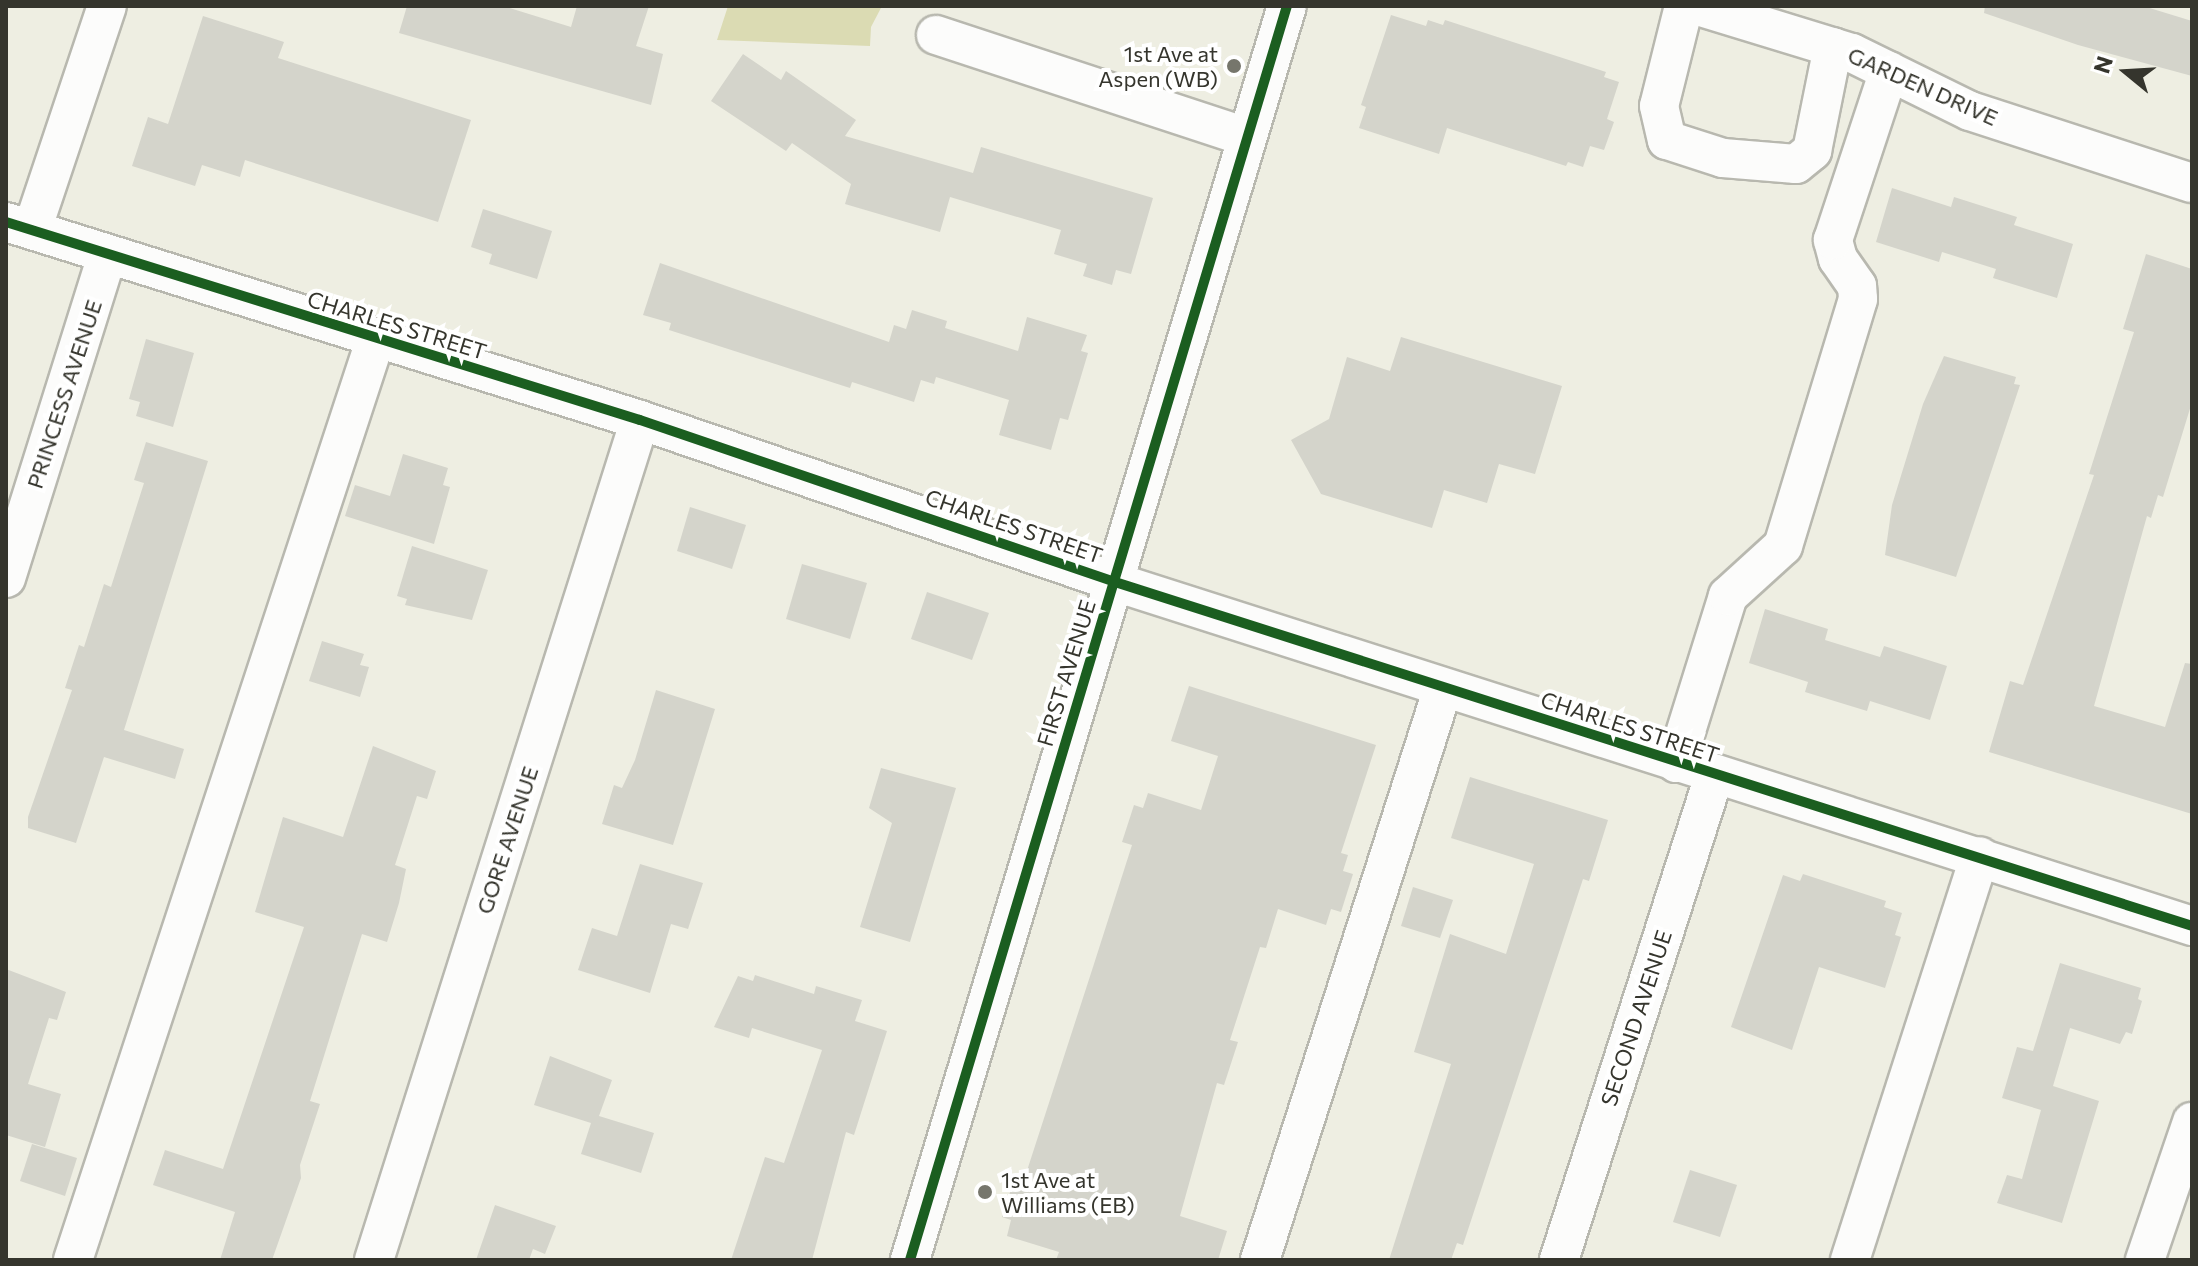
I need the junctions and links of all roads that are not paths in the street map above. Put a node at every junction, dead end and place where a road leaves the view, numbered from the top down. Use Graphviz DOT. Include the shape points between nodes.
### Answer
graph roads {
  1 [pos="107,6"];
  2 [pos="1287,6"];
  3 [pos="1684,6"];
  4 [pos="1698,6"];
  5 [pos="936,35"];
  6 [pos="1833,47"];
  7 [pos="1889,71"];
  8 [pos="1247,137"];
  9 [pos="2192,183"];
  10 [pos="19,226"];
  11 [pos="107,255"];
  12 [pos="375,341"];
  13 [pos="640,420"];
  14 [pos="6,578"];
  15 [pos="1115,582"];
  16 [pos="1443,688"];
  17 [pos="1676,763"];
  18 [pos="1714,776"];
  19 [pos="1980,856"];
  20 [pos="2192,926"];
  21 [pos="2192,1122"];
  22 [pos="73,1260"];
  23 [pos="374,1260"];
  24 [pos="910,1260"];
  25 [pos="1260,1260"];
  26 [pos="1559,1260"];
  27 [pos="1850,1260"];
  28 [pos="2145,1260"];
  1 -- 10 [label="street"];
  2 -- 8 [label="street, FIRST AVENUE"];
  3 -- 6 [label="street" via="1659,106 1667,140 1723,158 1796,164 1812,151"];
  4 -- 6 [label="street, GARDEN DRIVE"];
  5 -- 8 [label="street"];
  6 -- 7 [label="street, GARDEN DRIVE"];
  7 -- 9 [label="street, GARDEN DRIVE" via="1970,111"];
  7 -- 17 [label="street" via="1833,240 1838,259 1857,286 1858,299 1783,546 1728,596"];
  8 -- 15 [label="street, FIRST AVENUE"];
  10 -- 11 [label="street, CHARLES STREET"];
  11 -- 12 [label="street, CHARLES STREET"];
  11 -- 14 [label="street, PRINCESS AVENUE"];
  12 -- 13 [label="street, CHARLES STREET"];
  12 -- 22 [label="street"];
  13 -- 15 [label="street, CHARLES STREET"];
  13 -- 23 [label="street, GORE AVENUE"];
  15 -- 16 [label="street, CHARLES STREET"];
  15 -- 24 [label="street, FIRST AVENUE"];
  16 -- 17 [label="street, CHARLES STREET"];
  16 -- 25 [label="street"];
  17 -- 18 [label="street, CHARLES STREET"];
  18 -- 19 [label="street, CHARLES STREET"];
  18 -- 26 [label="street, SECOND AVENUE"];
  19 -- 20 [label="street, CHARLES STREET"];
  19 -- 27 [label="street"];
  21 -- 28 [label="street"];
}
